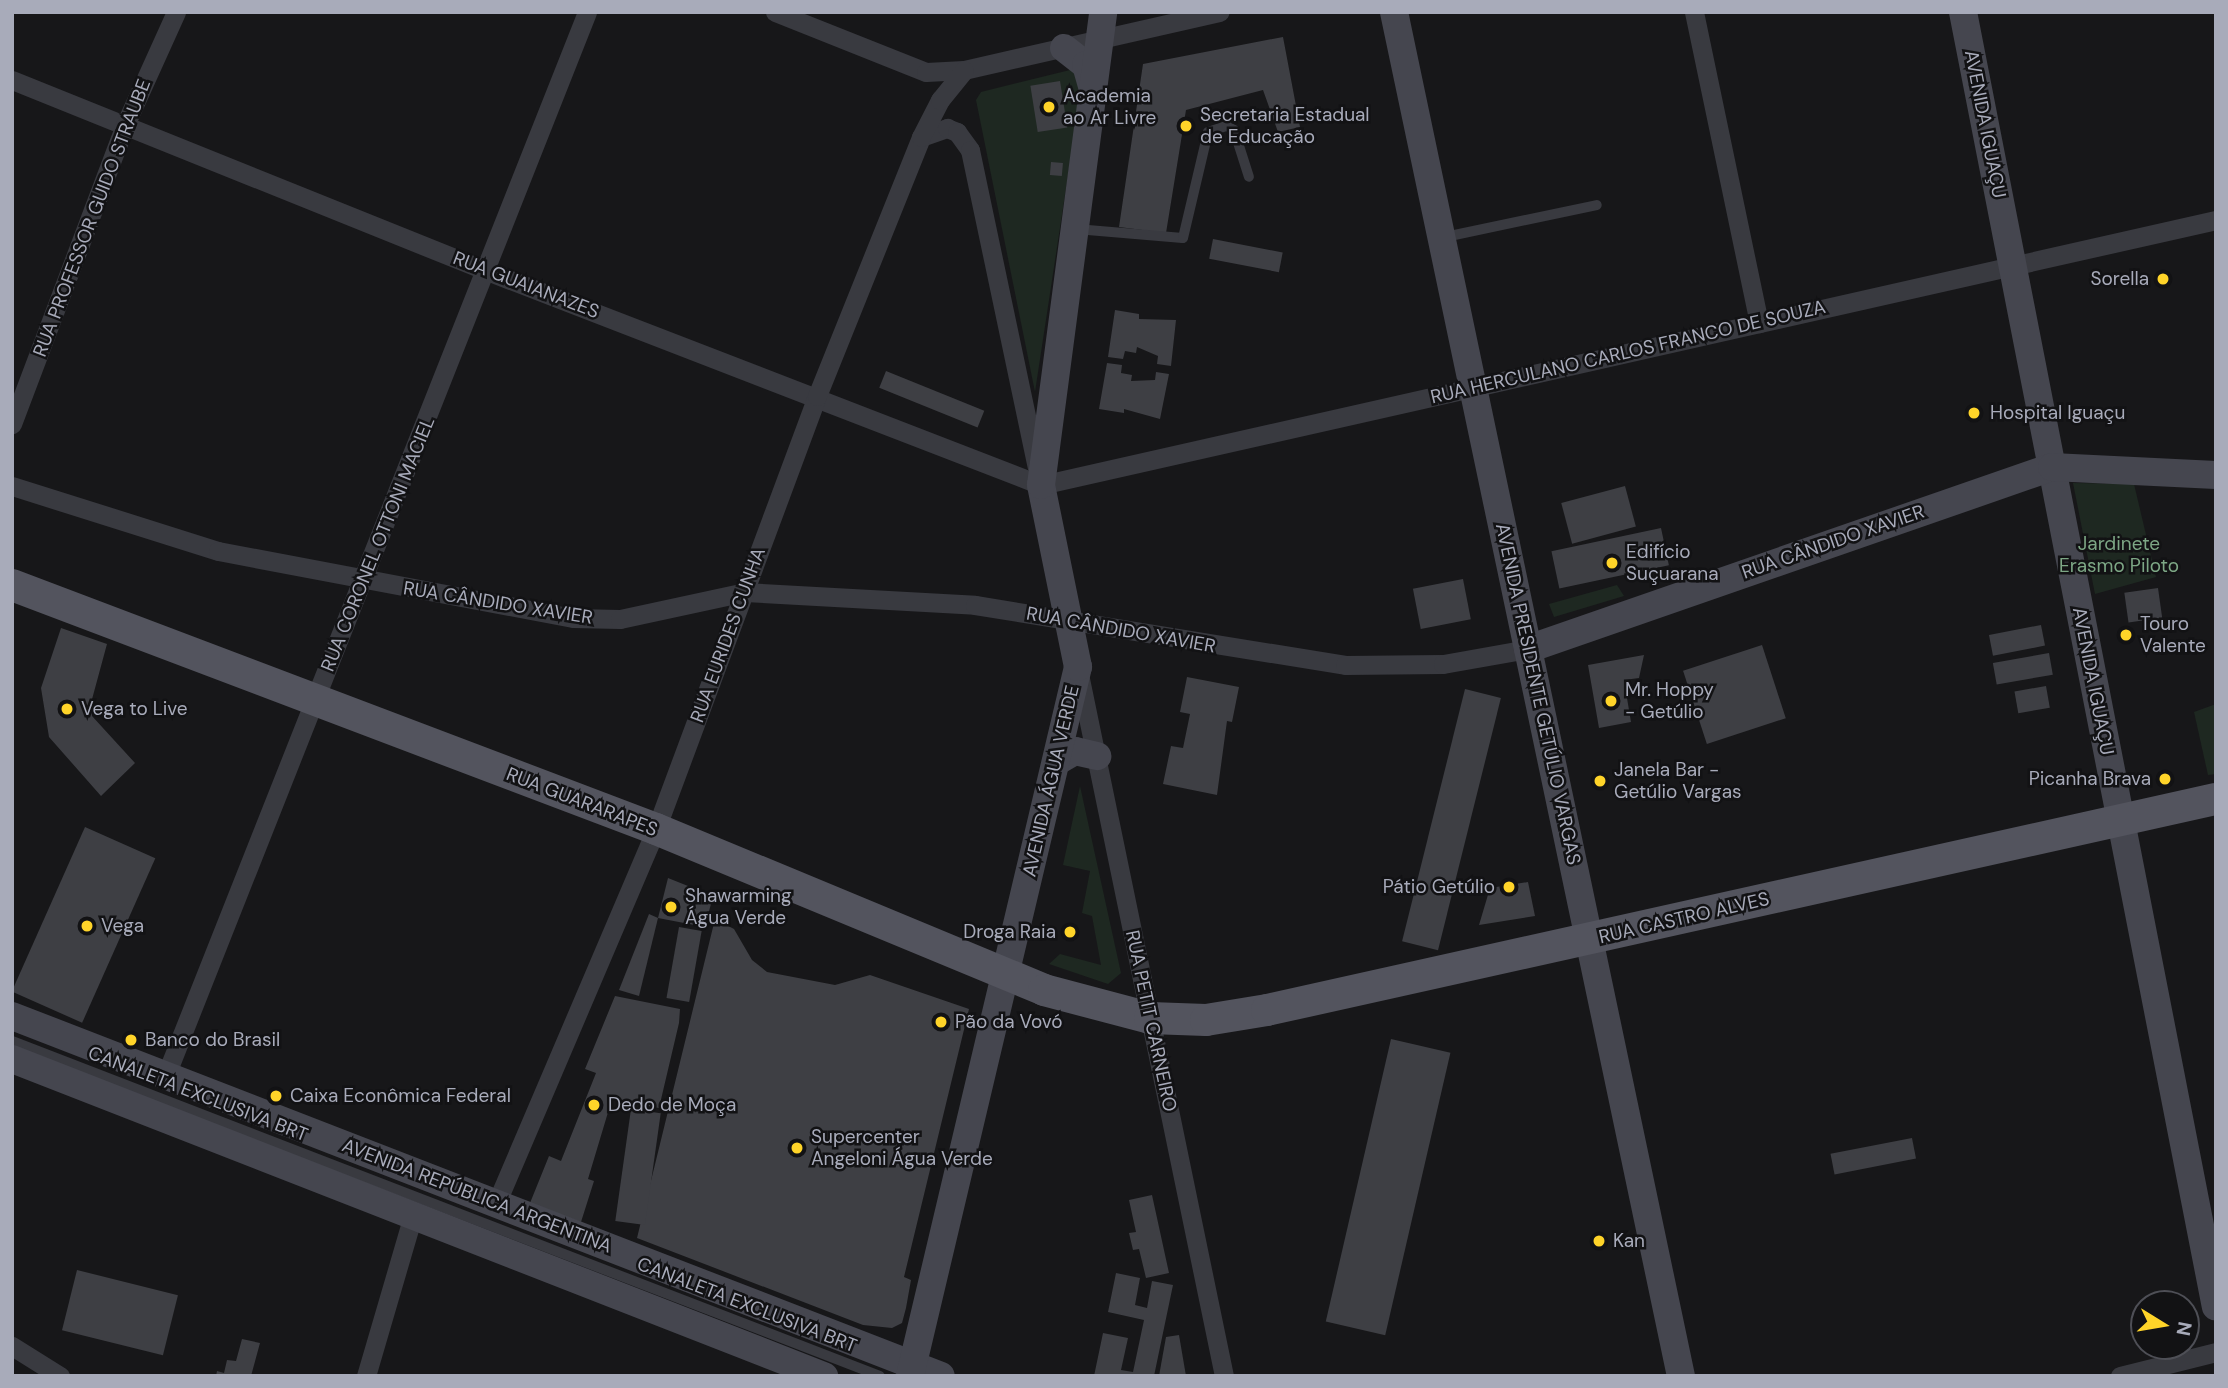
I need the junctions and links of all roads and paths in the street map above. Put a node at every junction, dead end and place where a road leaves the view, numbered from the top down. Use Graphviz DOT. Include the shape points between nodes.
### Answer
graph roads {
  1 [pos="176,12"];
  2 [pos="587,12"];
  3 [pos="775,12"];
  4 [pos="1219,12"];
  5 [pos="1394,12"];
  6 [pos="1693,12"];
  7 [pos="1963,12"];
  8 [pos="1102,26"];
  9 [pos="1064,48"];
  10 [pos="964,70"];
  11 [pos="12,80"];
  12 [pos="1094,92"];
  13 [pos="125,125"];
  14 [pos="922,137"];
  15 [pos="1249,177"];
  16 [pos="1597,205"];
  17 [pos="2216,220"];
  18 [pos="1075,229"];
  19 [pos="1441,238"];
  20 [pos="2013,265"];
  21 [pos="486,271"];
  22 [pos="1759,323"];
  23 [pos="1473,387"];
  24 [pos="817,396"];
  25 [pos="12,424"];
  26 [pos="2052,467"];
  27 [pos="2216,475"];
  28 [pos="1041,485"];
  29 [pos="12,486"];
  30 [pos="363,581"];
  31 [pos="12,585"];
  32 [pos="745,592"];
  33 [pos="1069,623"];
  34 [pos="1528,649"];
  35 [pos="1078,667"];
  36 [pos="315,702"];
  37 [pos="1097,756"];
  38 [pos="1055,762"];
  39 [pos="2216,799"];
  40 [pos="2121,821"];
  41 [pos="656,829"];
  42 [pos="1589,939"];
  43 [pos="1005,975"];
  44 [pos="12,1016"];
  45 [pos="1150,1018"];
  46 [pos="13,1055"];
  47 [pos="166,1075"];
  48 [pos="496,1203"];
  49 [pos="413,1215"];
  50 [pos="2216,1307"];
  51 [pos="12,1346"];
  52 [pos="2216,1352"];
  53 [pos="912,1370"];
  54 [pos="60,1376"];
  55 [pos="366,1376"];
  56 [pos="824,1376"];
  57 [pos="880,1376"];
  58 [pos="941,1376"];
  59 [pos="1224,1376"];
  60 [pos="1681,1376"];
  61 [pos="2120,1376"];
  1 -- 13 [label="street, RUA PROFESSOR GUIDO STRAUBE"];
  2 -- 21 [label="street, RUA CORONEL OTTONI MACIEL"];
  3 -- 10 [label="street" via="926,72"];
  4 -- 8 [label="street"];
  5 -- 19 [label="main road, AVENIDA PRESIDENTE GETÚLIO VARGAS"];
  6 -- 22 [label="street"];
  7 -- 20 [label="main road, AVENIDA IGUAÇU"];
  8 -- 9 [label="street"];
  8 -- 12 [label="main road, AVENIDA ÁGUA VERDE"];
  9 -- 10 [label="street"];
  9 -- 12 [label="main road" via="1086,65"];
  10 -- 14 [label="street, RUA EURIDES CUNHA" via="940,100"];
  11 -- 13 [label="street, RUA GUAIANAZES"];
  12 -- 18 [label="main road, AVENIDA ÁGUA VERDE"];
  13 -- 21 [label="street, RUA GUAIANAZES"];
  13 -- 25 [label="street, RUA PROFESSOR GUIDO STRAUBE"];
  14 -- 24 [label="street, RUA EURIDES CUNHA"];
  14 -- 28 [label="street" via="947,128 964,138 971,150"];
  15 -- 18 [label="lane" via="1234,130 1227,126 1208,132 1183,238"];
  16 -- 19 [label="lane"];
  17 -- 20 [label="street, RUA HERCULANO CARLOS FRANCO DE SOUZA"];
  18 -- 28 [label="main road, AVENIDA ÁGUA VERDE"];
  19 -- 23 [label="main road, AVENIDA PRESIDENTE GETÚLIO VARGAS"];
  20 -- 22 [label="street, RUA HERCULANO CARLOS FRANCO DE SOUZA"];
  20 -- 26 [label="main road, AVENIDA IGUAÇU"];
  21 -- 24 [label="street, RUA GUAIANAZES"];
  21 -- 30 [label="street, RUA CORONEL OTTONI MACIEL"];
  22 -- 23 [label="street, RUA HERCULANO CARLOS FRANCO DE SOUZA"];
  23 -- 28 [label="street, RUA HERCULANO CARLOS FRANCO DE SOUZA"];
  23 -- 34 [label="main road, AVENIDA PRESIDENTE GETÚLIO VARGAS"];
  24 -- 28 [label="street, RUA GUAIANAZES"];
  24 -- 32 [label="street, RUA EURIDES CUNHA"];
  26 -- 27 [label="main road, RUA CÂNDIDO XAVIER"];
  26 -- 34 [label="main road, RUA CÂNDIDO XAVIER"];
  26 -- 40 [label="main road, AVENIDA IGUAÇU"];
  28 -- 33 [label="main road, AVENIDA ÁGUA VERDE"];
  29 -- 30 [label="street, RUA CÂNDIDO XAVIER" via="175,540"];
  30 -- 32 [label="street, RUA CÂNDIDO XAVIER" via="597,619 620,619"];
  30 -- 36 [label="street, RUA CORONEL OTTONI MACIEL"];
  31 -- 36 [label="main road, RUA GUARARAPES"];
  32 -- 33 [label="street, RUA CÂNDIDO XAVIER" via="975,605"];
  32 -- 41 [label="street, RUA EURIDES CUNHA"];
  33 -- 34 [label="street, RUA CÂNDIDO XAVIER" via="1368,666 1443,664"];
  33 -- 35 [label="main road, AVENIDA ÁGUA VERDE"];
  34 -- 42 [label="main road, AVENIDA PRESIDENTE GETÚLIO VARGAS"];
  35 -- 37 [label="street, RUA PETIT CARNEIRO"];
  35 -- 38 [label="main road, AVENIDA ÁGUA VERDE"];
  36 -- 41 [label="main road, RUA GUARARAPES"];
  36 -- 47 [label="street, RUA CORONEL OTTONI MACIEL"];
  37 -- 38 [label="main road" via="1075,751"];
  37 -- 45 [label="street, RUA PETIT CARNEIRO"];
  38 -- 43 [label="main road, AVENIDA ÁGUA VERDE"];
  39 -- 40 [label="main road, RUA CASTRO ALVES"];
  40 -- 42 [label="main road, RUA CASTRO ALVES"];
  40 -- 50 [label="main road, AVENIDA IGUAÇU"];
  41 -- 43 [label="main road, RUA GUARARAPES"];
  41 -- 48 [label="street, RUA EURIDES CUNHA"];
  42 -- 45 [label="main road, RUA CASTRO ALVES" via="1237,1017"];
  42 -- 60 [label="main road, AVENIDA PRESIDENTE GETÚLIO VARGAS"];
  43 -- 45 [label="main road, RUA GUARARAPES" via="1071,999"];
  43 -- 53 [label="main road, AVENIDA ÁGUA VERDE"];
  44 -- 47 [label="main road, AVENIDA REPÚBLICA ARGENTINA"];
  45 -- 59 [label="street, RUA PETIT CARNEIRO"];
  46 -- 49 [label="main road"];
  46 -- 57 [label="lane, CANALETA EXCLUSIVA BRT"];
  47 -- 48 [label="main road, AVENIDA REPÚBLICA ARGENTINA"];
  48 -- 53 [label="main road, AVENIDA REPÚBLICA ARGENTINA"];
  49 -- 55 [label="street"];
  49 -- 56 [label="main road"];
  51 -- 54 [label="street"];
  52 -- 61 [label="street"];
  53 -- 58 [label="main road, AVENIDA REPÚBLICA ARGENTINA"];
}
